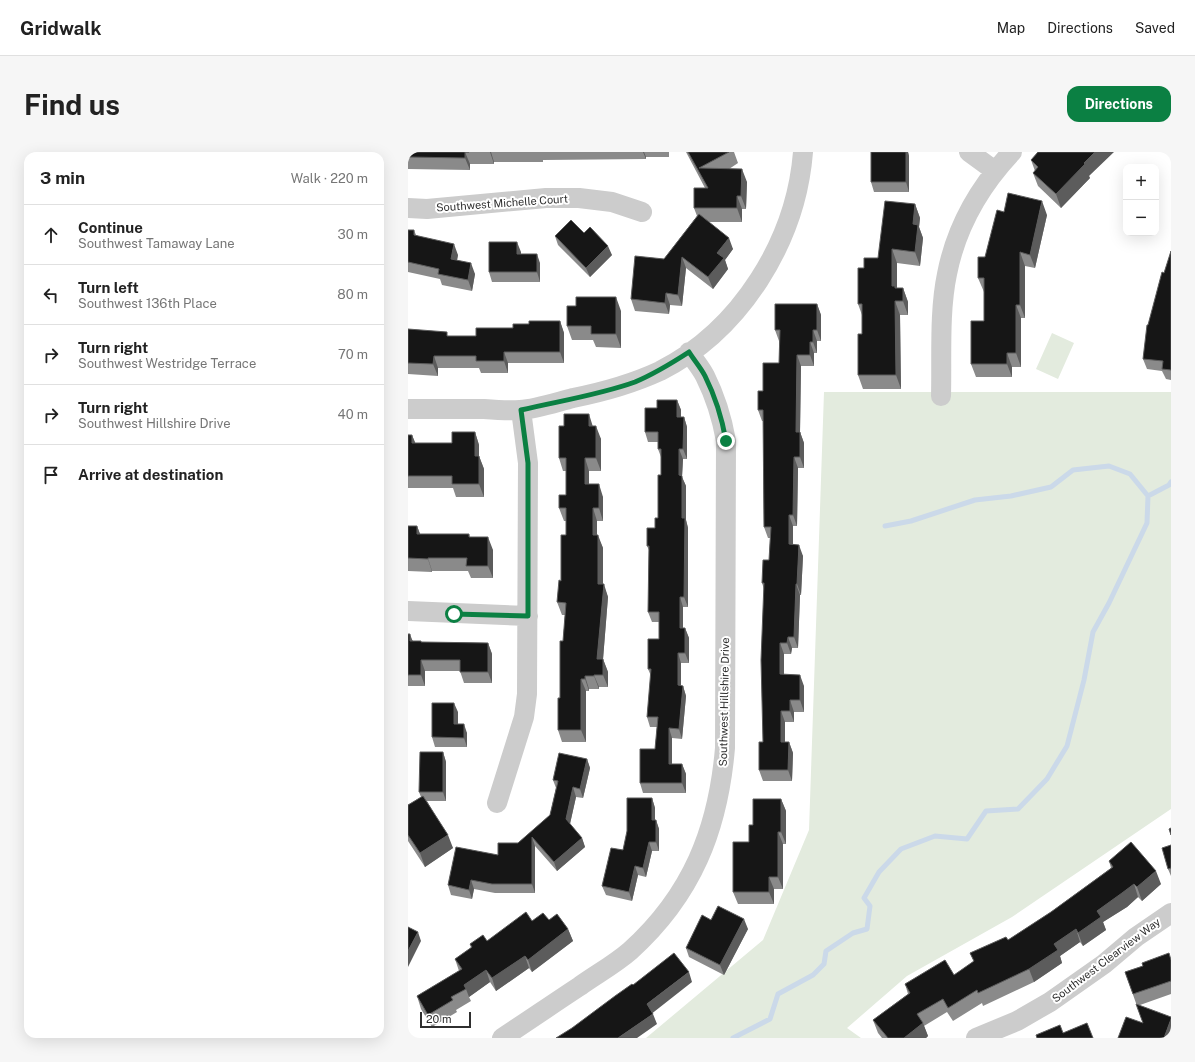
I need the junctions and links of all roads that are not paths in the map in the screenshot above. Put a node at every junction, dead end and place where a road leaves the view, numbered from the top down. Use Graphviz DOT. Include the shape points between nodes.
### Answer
graph roads {
  1 [pos="803,152"];
  2 [pos="969,152"];
  3 [pos="1012,152"];
  4 [pos="994,171"];
  5 [pos="408,208"];
  6 [pos="642,212"];
  7 [pos="689,352"];
  8 [pos="941,396"];
  9 [pos="408,408"];
  10 [pos="521,410"];
  11 [pos="408,611"];
  12 [pos="528,616"];
  13 [pos="498,803"];
  14 [pos="1171,913"];
  15 [pos="502,1038"];
  16 [pos="976,1038"];
  1 -- 7 [label="street" via="797,192 783,236 772,258 732,315 712,335"];
  2 -- 4 [label="street"];
  3 -- 4 [label="street"];
  4 -- 8 [label="street" via="974,202 958,236 947,274 943,308"];
  5 -- 6 [label="street, Southwest Michelle Court" via="427,209 546,198 579,198 612,202"];
  7 -- 10 [label="street" via="661,370 629,384"];
  7 -- 15 [label="street, Southwest Hillshire Drive" via="705,375 716,401 726,441 725,748 722,778 710,830 685,885 644,936 629,951 599,973"];
  9 -- 10 [label="street"];
  10 -- 12 [label="street" via="528,463"];
  11 -- 12 [label="street"];
  12 -- 13 [label="street" via="527,694 524,717"];
  14 -- 16 [label="street, Southwest Clearview Way" via="1050,1002 1017,1021"];
}
